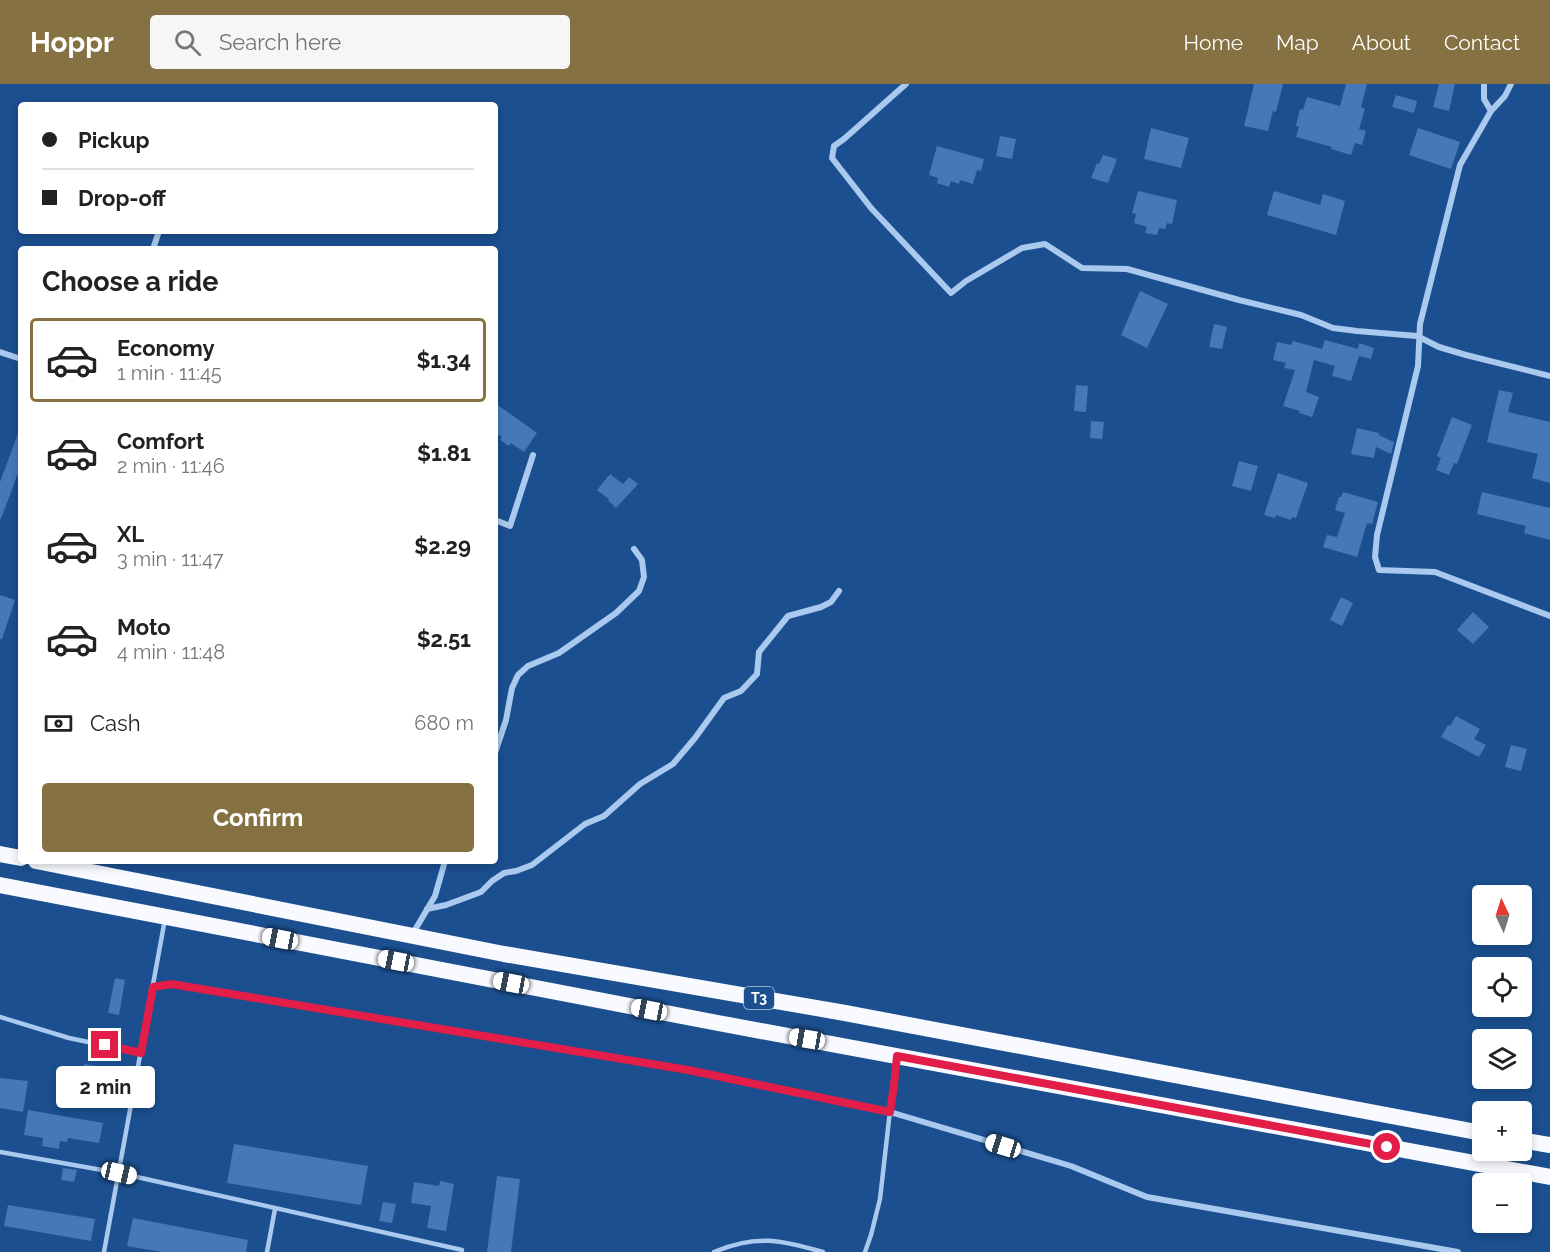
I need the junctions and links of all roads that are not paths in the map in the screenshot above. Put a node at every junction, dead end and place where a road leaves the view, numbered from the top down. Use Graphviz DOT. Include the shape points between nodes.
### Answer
graph roads {
  1 [pos="906,84"];
  2 [pos="1484,84"];
  3 [pos="1511,84"];
  4 [pos="1491,111"];
  5 [pos="1419,337"];
  6 [pos="0,352"];
  7 [pos="18,358"];
  8 [pos="1550,376"];
  9 [pos="533,454"];
  10 [pos="498,521"];
  11 [pos="634,549"];
  12 [pos="839,591"];
  13 [pos="1550,616"];
  14 [pos="498,744"];
  15 [pos="0,854"];
  16 [pos="18,857"];
  17 [pos="51,864"];
  18 [pos="444,864"];
  19 [pos="0,885"];
  20 [pos="427,909"];
  21 [pos="165,916"];
  22 [pos="412,936"];
  23 [pos="153,987"];
  24 [pos="0,1017"];
  25 [pos="141,1053"];
  26 [pos="897,1056"];
  27 [pos="890,1112"];
  28 [pos="1472,1130"];
  29 [pos="1532,1142"];
  30 [pos="1550,1145"];
  31 [pos="0,1152"];
  32 [pos="119,1173"];
  33 [pos="1550,1177"];
  34 [pos="275,1209"];
  35 [pos="462,1250"];
  36 [pos="104,1252"];
  37 [pos="267,1252"];
  38 [pos="714,1252"];
  39 [pos="823,1252"];
  40 [pos="865,1252"];
  41 [pos="1458,1252"];
  1 -- 5 [label="street" via="834,146 832,158 871,208 951,293 1022,248 1045,244 1082,268 1127,269 1300,315 1333,328"];
  2 -- 4 [label="street" via="1484,99"];
  3 -- 4 [label="street"];
  4 -- 5 [label="street" via="1460,165"];
  5 -- 8 [label="street" via="1439,347"];
  5 -- 13 [label="street" via="1418,366 1377,535 1375,557 1379,570 1435,572"];
  6 -- 7 [label="street"];
  9 -- 10 [label="street" via="510,526"];
  11 -- 14 [label="street" via="642,560 645,577 639,591 576,641 518,675"];
  12 -- 20 [label="street" via="821,607 788,616 759,652 758,674 741,691 723,698 673,764 532,865 504,873 481,892"];
  15 -- 16 [label="highway"];
  17 -- 22 [label="highway, T3"];
  18 -- 20 [label="street"];
  19 -- 21 [label="highway, T3"];
  20 -- 22 [label="street"];
  21 -- 23 [label="lane"];
  21 -- 26 [label="highway, T3"];
  22 -- 28 [label="highway, T3"];
  23 -- 25 [label="lane"];
  23 -- 27 [label="street" via="171,984 688,1070"];
  24 -- 25 [label="lane" via="69,1038"];
  25 -- 32 [label="lane"];
  26 -- 27 [label="lane"];
  26 -- 33 [label="highway, T3"];
  27 -- 40 [label="lane" via="880,1199"];
  27 -- 41 [label="street" via="1071,1166 1147,1197"];
  29 -- 30 [label="highway"];
  31 -- 32 [label="lane"];
  32 -- 34 [label="lane"];
  32 -- 36 [label="lane"];
  34 -- 35 [label="lane"];
  34 -- 37 [label="lane"];
  38 -- 39 [label="lane" via="738,1243 768,1239"];
}
